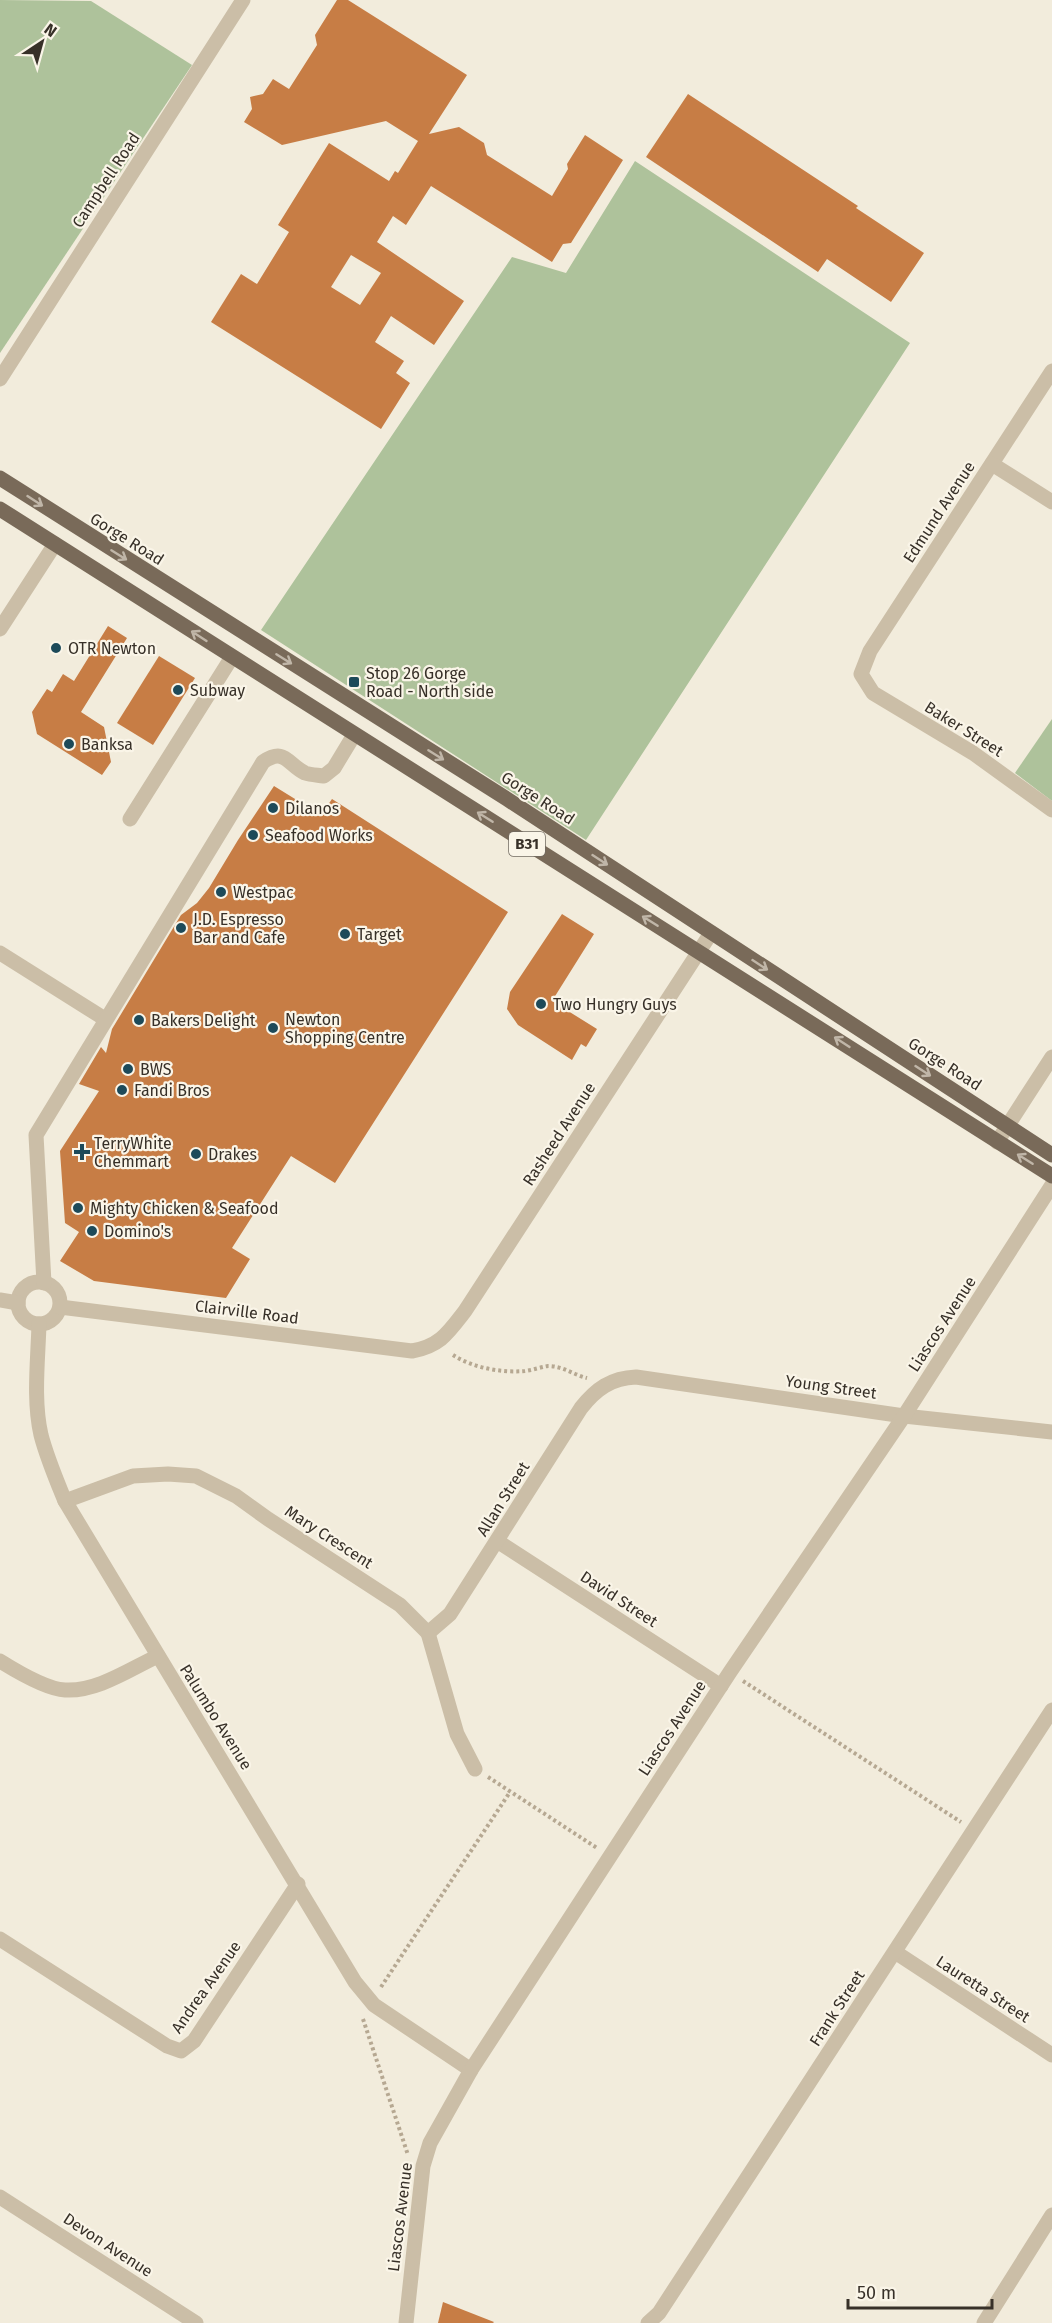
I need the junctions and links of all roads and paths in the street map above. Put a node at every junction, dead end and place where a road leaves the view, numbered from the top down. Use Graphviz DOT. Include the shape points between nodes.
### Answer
graph roads {
  1 [pos="243,0"];
  2 [pos="1052,371"];
  3 [pos="0,379"];
  4 [pos="992,464"];
  5 [pos="0,478"];
  6 [pos="1052,502"];
  7 [pos="0,509"];
  8 [pos="69,524"];
  9 [pos="55,544"];
  10 [pos="221,619"];
  11 [pos="0,629"];
  12 [pos="232,657"];
  13 [pos="861,675"];
  14 [pos="386,724"];
  15 [pos="354,735"];
  16 [pos="1052,810"];
  17 [pos="130,819"];
  18 [pos="711,933"];
  19 [pos="699,952"];
  20 [pos="0,953"];
  21 [pos="105,1018"];
  22 [pos="1052,1057"];
  23 [pos="1007,1126"];
  24 [pos="997,1142"];
  25 [pos="1052,1155"];
  26 [pos="1052,1176"];
  27 [pos="1052,1185"];
  28 [pos="44,1283"];
  29 [pos="0,1300"];
  30 [pos="18,1303"];
  31 [pos="60,1307"];
  32 [pos="39,1324"];
  33 [pos="430,1348"];
  34 [pos="607,1383"];
  35 [pos="904,1416"];
  36 [pos="1052,1432"];
  37 [pos="65,1501"];
  38 [pos="497,1541"];
  39 [pos="428,1633"];
  40 [pos="158,1656"];
  41 [pos="0,1661"];
  42 [pos="730,1672"];
  43 [pos="720,1686"];
  44 [pos="1050,1719"];
  45 [pos="475,1769"];
  46 [pos="510,1792"];
  47 [pos="974,1830"];
  48 [pos="610,1856"];
  49 [pos="298,1884"];
  50 [pos="0,1939"];
  51 [pos="895,1952"];
  52 [pos="379,1990"];
  53 [pos="363,2019"];
  54 [pos="1052,2055"];
  55 [pos="471,2070"];
  56 [pos="408,2156"];
  57 [pos="0,2197"];
  58 [pos="1052,2215"];
  59 [pos="196,2323"];
  60 [pos="406,2323"];
  61 [pos="648,2323"];
  62 [pos="984,2323"];
  1 -- 3 [label="street, Campbell Road"];
  2 -- 4 [label="street, Edmund Avenue"];
  4 -- 6 [label="street"];
  4 -- 13 [label="street, Edmund Avenue" via="870,651"];
  5 -- 8 [label="main road, Gorge Road / B31, one-way"];
  7 -- 9 [label="main road, B31"];
  8 -- 9 [label="main road"];
  8 -- 10 [label="main road, Gorge Road / B31, one-way"];
  9 -- 11 [label="street"];
  12 -- 9 [label="main road, B31, one-way"];
  10 -- 12 [label="main road"];
  10 -- 14 [label="main road, Gorge Road / B31, one-way"];
  12 -- 15 [label="main road, B31"];
  12 -- 17 [label="street"];
  13 -- 16 [label="street, Baker Street" via="873,693 973,753"];
  14 -- 15 [label="main road"];
  14 -- 18 [label="main road, Gorge Road / B31, one-way"];
  19 -- 15 [label="main road, B31, one-way"];
  15 -- 21 [label="street" via="334,768 324,776 306,773 281,756 263,762"];
  18 -- 19 [label="street, Rasheed Avenue"];
  18 -- 23 [label="main road, Gorge Road / B31, one-way"];
  24 -- 19 [label="main road, B31, one-way"];
  19 -- 33 [label="street, Rasheed Avenue" via="465,1311"];
  20 -- 21 [label="street"];
  21 -- 28 [label="street" via="36,1135"];
  22 -- 23 [label="street"];
  23 -- 24 [label="street"];
  23 -- 25 [label="main road, Gorge Road / B31"];
  26 -- 24 [label="main road, B31, one-way"];
  27 -- 35 [label="street, Liascos Avenue"];
  28 -- 30 [label="street" via="28,1286"];
  28 -- 31 [label="street" via="56,1291"];
  29 -- 30 [label="street"];
  30 -- 32 [label="street" via="27,1320"];
  31 -- 32 [label="street" via="50,1321"];
  31 -- 33 [label="street, Clairville Road" via="412,1351"];
  32 -- 37 [label="street, Palumbo Avenue" via="37,1391 41,1433"];
  34 -- 35 [label="street, Young Street" via="636,1377"];
  34 -- 38 [label="street, Allan Street" via="581,1408"];
  35 -- 36 [label="street, Young Street"];
  35 -- 42 [label="street, Liascos Avenue"];
  37 -- 39 [label="street, Mary Crescent" via="133,1476 196,1476 236,1496 400,1605"];
  37 -- 40 [label="street, Palumbo Avenue"];
  38 -- 39 [label="street, Allan Street" via="450,1614"];
  38 -- 43 [label="street, David Street"];
  39 -- 45 [label="street, Mary Crescent" via="457,1734"];
  40 -- 41 [label="street" via="103,1682 64,1690 28,1677"];
  40 -- 49 [label="street, Palumbo Avenue"];
  42 -- 43 [label="street, Liascos Avenue"];
  42 -- 47 [label="path"];
  43 -- 48 [label="street, Liascos Avenue"];
  44 -- 47 [label="street, Frank Street"];
  45 -- 46 [label="path"];
  46 -- 48 [label="path"];
  46 -- 52 [label="path"];
  47 -- 51 [label="street, Frank Street"];
  48 -- 55 [label="street, Liascos Avenue"];
  49 -- 50 [label="street, Andrea Avenue" via="194,2041 181,2051 167,2046"];
  49 -- 55 [label="street, Palumbo Avenue" via="355,1982 374,2005"];
  51 -- 54 [label="street, Lauretta Street"];
  51 -- 61 [label="street, Frank Street" via="659,2313"];
  53 -- 56 [label="path"];
  55 -- 60 [label="street, Liascos Avenue" via="430,2143 423,2166"];
  57 -- 59 [label="street, Devon Avenue"];
  58 -- 62 [label="street"];
}
